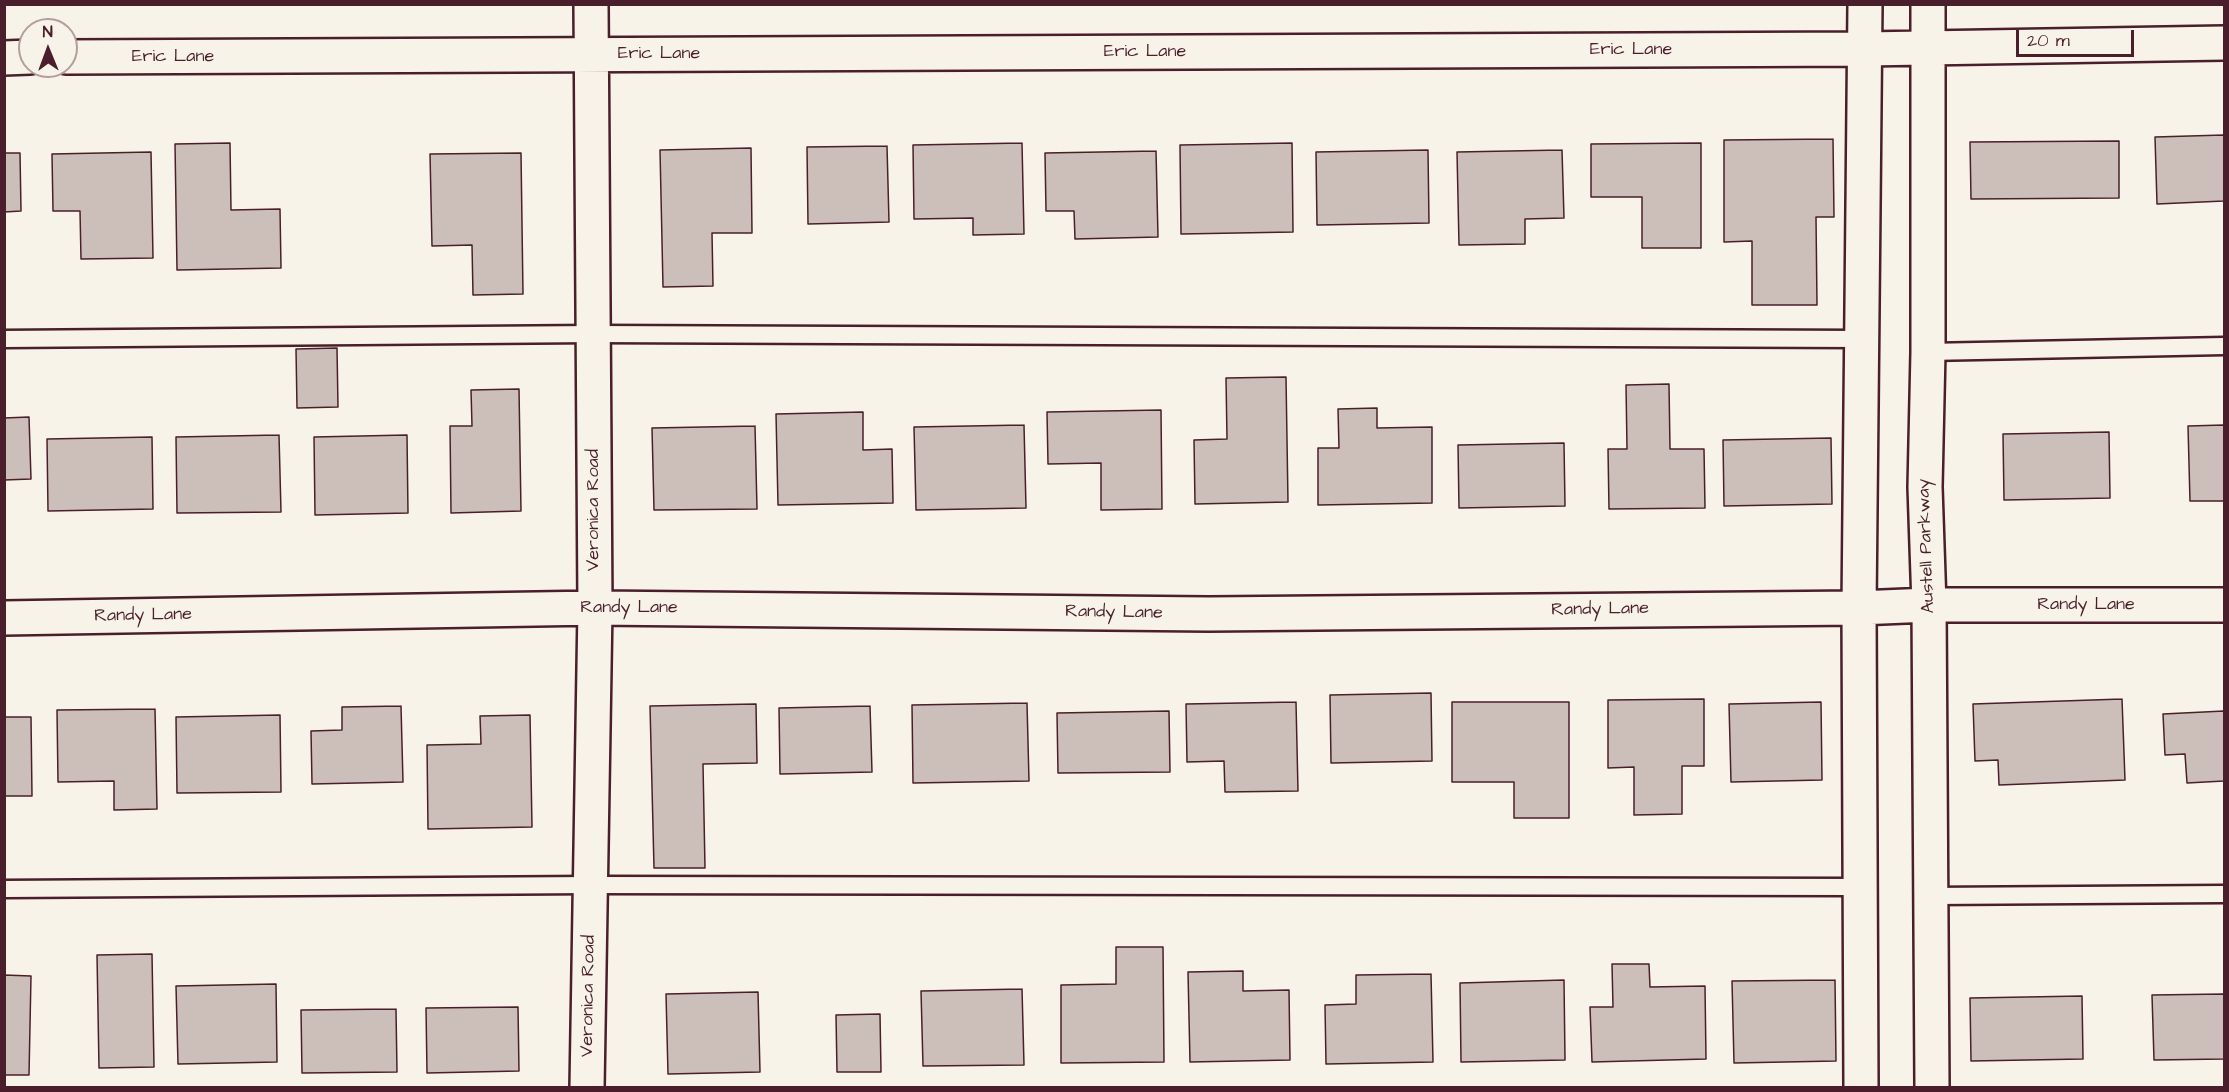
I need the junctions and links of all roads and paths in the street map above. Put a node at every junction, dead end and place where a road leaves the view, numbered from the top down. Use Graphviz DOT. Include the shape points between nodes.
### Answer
graph roads {
  1 [pos="591,4"];
  2 [pos="1865,4"];
  3 [pos="1928,4"];
  4 [pos="2224,43"];
  5 [pos="1928,48"];
  6 [pos="1865,49"];
  7 [pos="592,54"];
  8 [pos="78,57"];
  9 [pos="594,334"];
  10 [pos="4,339"];
  11 [pos="1862,339"];
  12 [pos="2224,346"];
  13 [pos="1928,352"];
  14 [pos="1929,605"];
  15 [pos="2224,605"];
  16 [pos="595,608"];
  17 [pos="1859,608"];
  18 [pos="4,618"];
  19 [pos="590,885"];
  20 [pos="1860,887"];
  21 [pos="4,889"];
  22 [pos="2224,894"];
  23 [pos="1930,896"];
  24 [pos="587,1088"];
  25 [pos="1861,1088"];
  26 [pos="1932,1088"];
  1 -- 7 [label="street, Veronica Road"];
  2 -- 6 [label="street"];
  3 -- 5 [label="street, Austell Parkway"];
  4 -- 5 [label="street, Eric Lane"];
  5 -- 6 [label="street, Eric Lane"];
  5 -- 13 [label="street, Austell Parkway"];
  6 -- 7 [label="street, Eric Lane"];
  6 -- 11 [label="street"];
  7 -- 8 [label="street, Eric Lane"];
  7 -- 9 [label="street, Veronica Road"];
  9 -- 10 [label="lane"];
  9 -- 11 [label="lane"];
  9 -- 16 [label="street, Veronica Road"];
  11 -- 17 [label="street"];
  12 -- 13 [label="lane"];
  13 -- 14 [label="street, Austell Parkway" via="1925,487"];
  14 -- 15 [label="street, Randy Lane"];
  14 -- 17 [label="street, Randy Lane"];
  14 -- 23 [label="street, Austell Parkway"];
  16 -- 17 [label="street, Randy Lane" via="1209,614"];
  16 -- 18 [label="street, Randy Lane"];
  16 -- 19 [label="street, Veronica Road"];
  17 -- 20 [label="street"];
  19 -- 20 [label="lane"];
  19 -- 21 [label="lane"];
  19 -- 24 [label="street, Veronica Road"];
  20 -- 25 [label="street"];
  22 -- 23 [label="lane"];
  23 -- 26 [label="street, Austell Parkway"];
}
